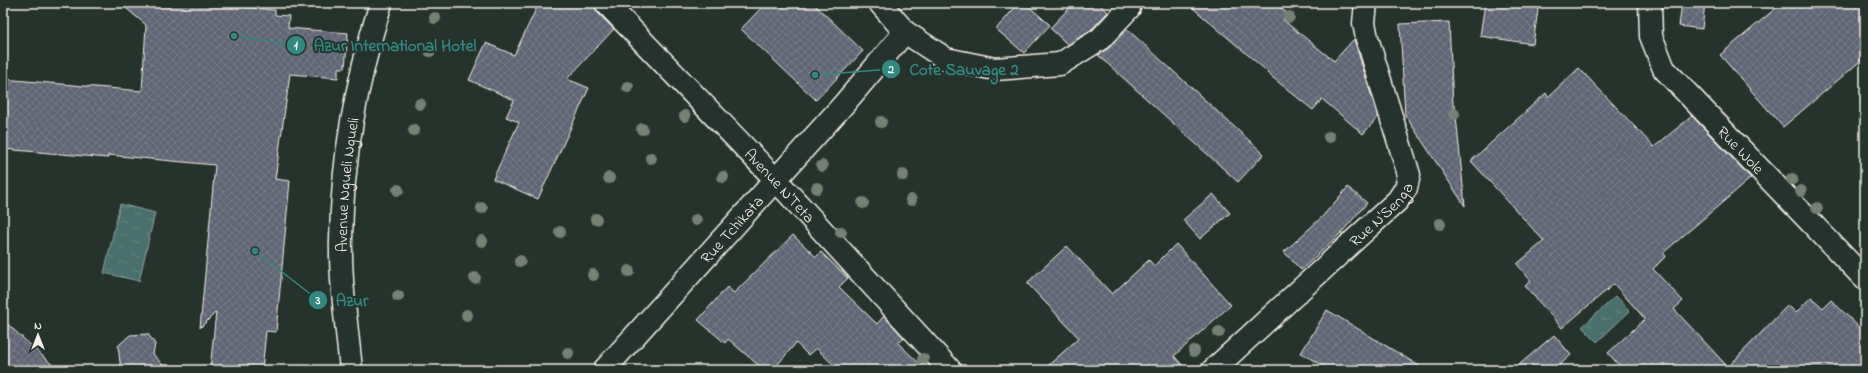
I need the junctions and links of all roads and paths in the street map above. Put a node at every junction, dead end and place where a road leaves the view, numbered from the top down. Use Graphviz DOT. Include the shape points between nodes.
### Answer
graph roads {
  1 [pos="381,3"];
  2 [pos="606,3"];
  3 [pos="880,3"];
  4 [pos="1128,3"];
  5 [pos="1366,3"];
  6 [pos="1650,3"];
  7 [pos="905,32"];
  8 [pos="776,180"];
  9 [pos="1865,280"];
  10 [pos="351,370"];
  11 [pos="604,370"];
  12 [pos="950,370"];
  13 [pos="1213,370"];
  1 -- 10 [label="street, Avenue Ngueli Ngueli" via="360,81 344,181 341,248"];
  2 -- 8 [label="street, Avenue N'Teta"];
  3 -- 7 [label="street"];
  4 -- 7 [label="street" via="1129,8 1100,39 1060,64 994,69 946,59"];
  5 -- 13 [label="street, Rue N'Senga" via="1364,23 1367,38 1409,175 1406,188 1398,200"];
  6 -- 9 [label="street, Rue Wole" via="1651,36 1664,69"];
  7 -- 8 [label="street, Rue Tchikata"];
  8 -- 11 [label="street, Rue Tchikata"];
  8 -- 12 [label="street, Avenue N'Teta"];
}
